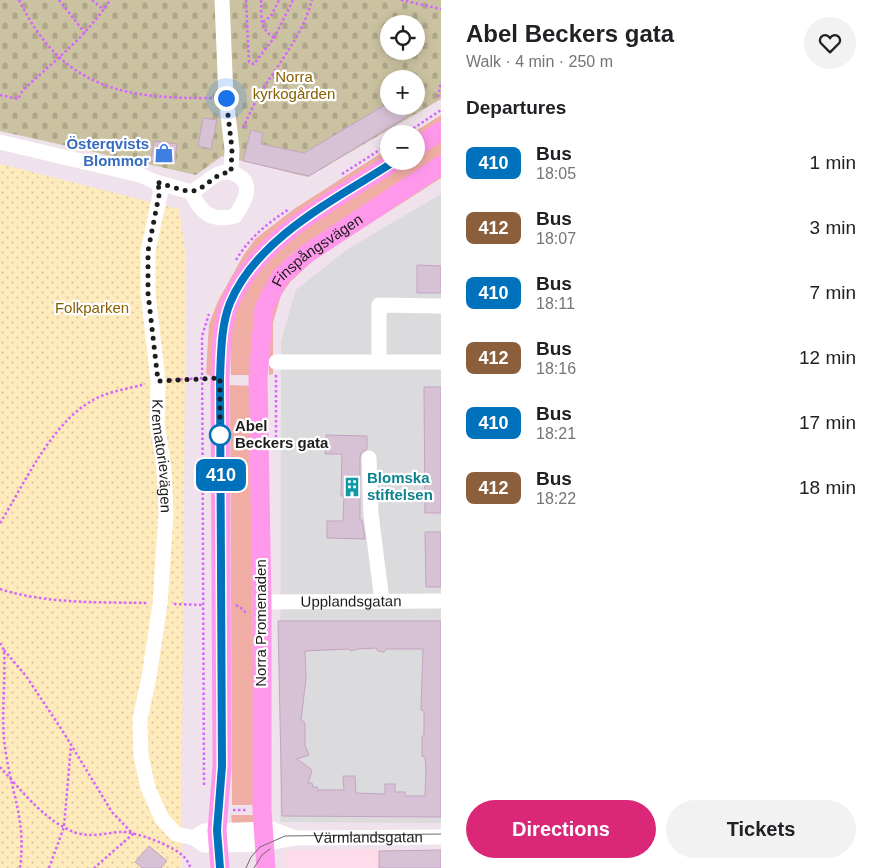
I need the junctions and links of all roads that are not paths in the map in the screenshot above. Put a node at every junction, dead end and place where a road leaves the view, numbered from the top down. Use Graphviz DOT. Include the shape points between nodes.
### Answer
graph roads {
  1 [pos="222,0"];
  2 [pos="440,132"];
  3 [pos="425,141"];
  4 [pos="0,142"];
  5 [pos="441,165"];
  6 [pos="381,170"];
  7 [pos="231,172"];
  8 [pos="156,182"];
  9 [pos="191,192"];
  10 [pos="441,306"];
  11 [pos="276,362"];
  12 [pos="379,362"];
  13 [pos="441,362"];
  14 [pos="267,379"];
  15 [pos="370,458"];
  16 [pos="382,601"];
  17 [pos="441,601"];
  18 [pos="262,602"];
  19 [pos="222,766"];
  20 [pos="264,836"];
  21 [pos="441,837"];
  22 [pos="223,838"];
  23 [pos="220,868"];
  24 [pos="266,868"];
  1 -- 7 [label="street"];
  2 -- 3 [label="main road"];
  4 -- 8 [label="street" via="140,175"];
  5 -- 14 [label="main road, Finspångsvägen" via="304,254 280,277 264,308"];
  6 -- 19 [label="main road, Finspångsvägen" via="283,234 253,264 230,303 220,369"];
  7 -- 9 [label="street" via="220,173"];
  7 -- 9 [label="street" via="242,178 248,189 245,202 235,216 223,219 208,215"];
  8 -- 9 [label="street"];
  8 -- 22 [label="street, Krematorievägen" via="160,190 148,251 148,276 166,514 160,604 140,720 141,756 148,788 162,819 176,834 194,838 204,831"];
  10 -- 12 [label="street" via="379,305"];
  11 -- 12 [label="street"];
  12 -- 13 [label="street"];
  14 -- 18 [label="main road, Norra Promenaden"];
  15 -- 16 [label="street" via="371,514"];
  16 -- 17 [label="street, Upplandsgatan"];
  16 -- 18 [label="street, Upplandsgatan"];
  18 -- 20 [label="main road, Norra Promenaden"];
  19 -- 22 [label="main road"];
  19 -- 22 [label="main road" via="227,810"];
  20 -- 21 [label="street, Värmlandsgatan"];
  20 -- 22 [label="street, Värmlandsgatan"];
  20 -- 24 [label="main road, Norra Promenaden"];
  22 -- 23 [label="main road"];
}
